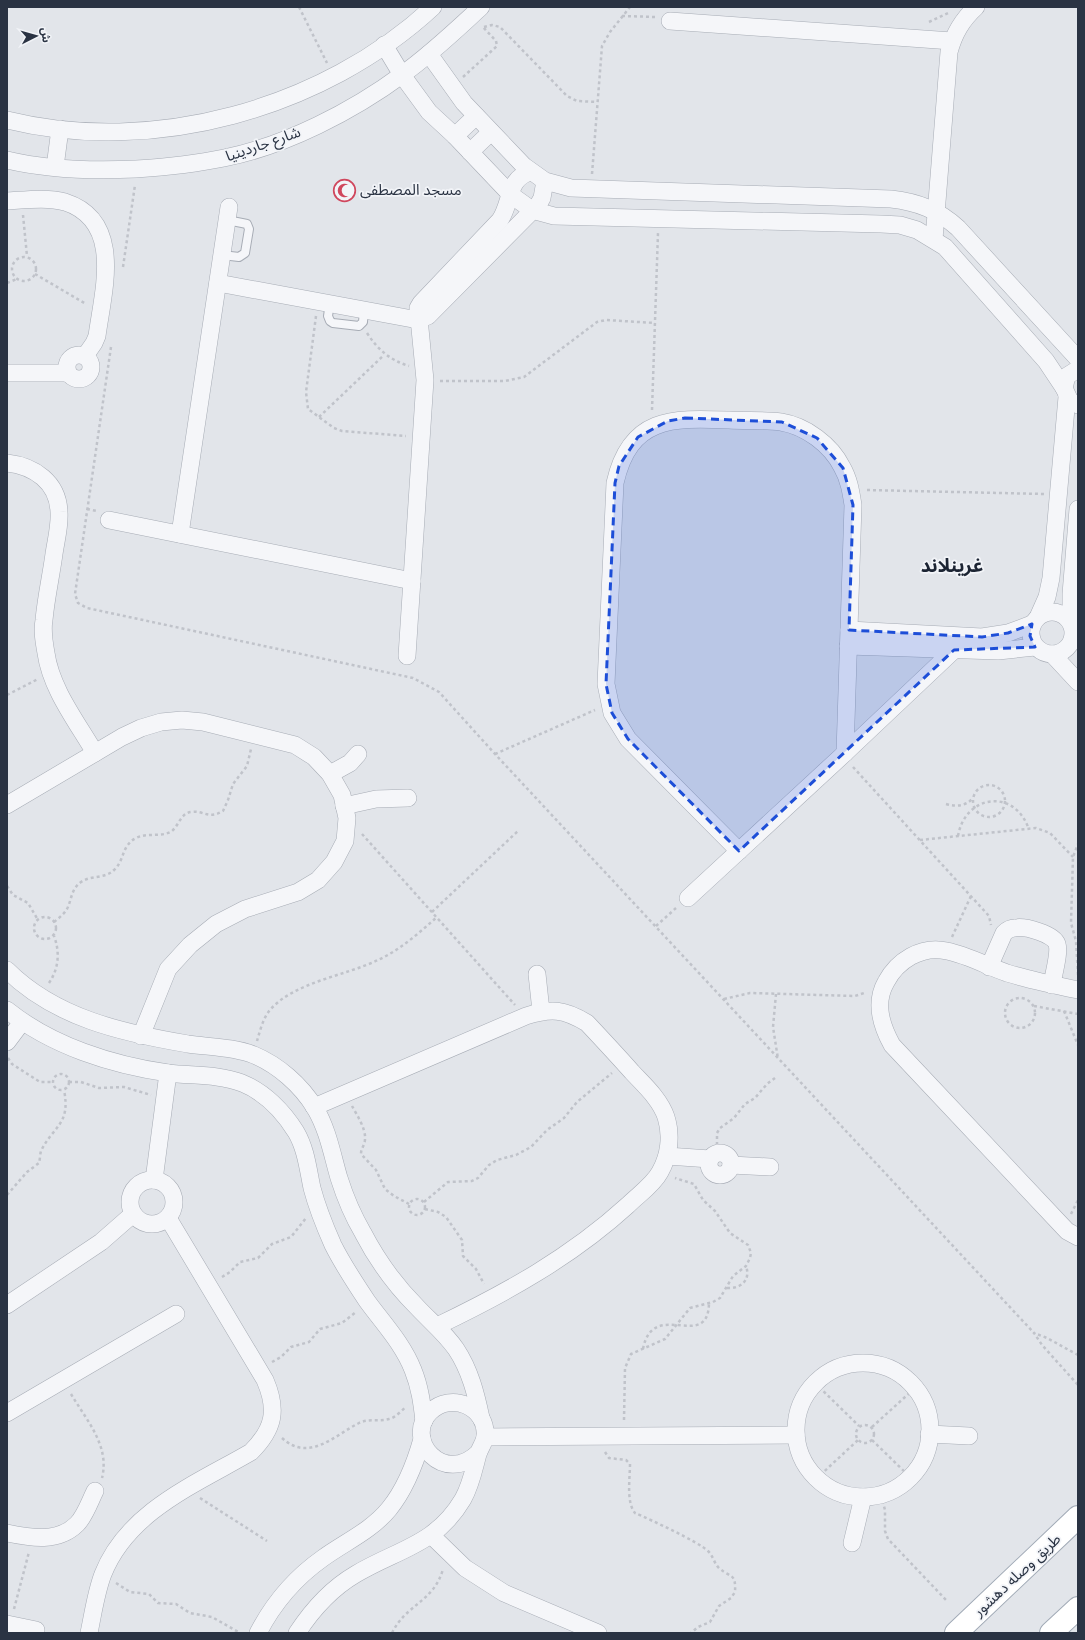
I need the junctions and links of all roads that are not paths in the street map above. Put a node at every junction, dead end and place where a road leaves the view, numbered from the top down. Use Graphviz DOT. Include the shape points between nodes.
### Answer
graph roads {
  1 [pos="432,7"];
  2 [pos="976,7"];
  3 [pos="477,11"];
  4 [pos="670,21"];
  5 [pos="952,41"];
  6 [pos="384,46"];
  7 [pos="429,54"];
  8 [pos="402,75"];
  9 [pos="476,116"];
  10 [pos="7,120"];
  11 [pos="60,129"];
  12 [pos="491,132"];
  13 [pos="455,136"];
  14 [pos="470,152"];
  15 [pos="7,160"];
  16 [pos="55,167"];
  17 [pos="530,172"];
  18 [pos="545,181"];
  19 [pos="511,195"];
  20 [pos="14,201"];
  21 [pos="532,210"];
  22 [pos="935,211"];
  23 [pos="228,214"];
  24 [pos="934,239"];
  25 [pos="222,255"];
  26 [pos="218,283"];
  27 [pos="418,320"];
  28 [pos="1078,359"];
  29 [pos="1078,369"];
  30 [pos="7,372"];
  31 [pos="1070,397"];
  32 [pos="7,463"];
  33 [pos="1078,509"];
  34 [pos="109,520"];
  35 [pos="180,534"];
  36 [pos="412,582"];
  37 [pos="1036,620"];
  38 [pos="1074,634"];
  39 [pos="848,638"];
  40 [pos="1036,647"];
  41 [pos="954,650"];
  42 [pos="1052,654"];
  43 [pos="407,656"];
  44 [pos="1078,682"];
  45 [pos="95,753"];
  46 [pos="358,754"];
  47 [pos="844,755"];
  48 [pos="330,774"];
  49 [pos="408,798"];
  50 [pos="7,805"];
  51 [pos="346,812"];
  52 [pos="739,850"];
  53 [pos="688,898"];
  54 [pos="989,967"];
  55 [pos="7,970"];
  56 [pos="537,974"];
  57 [pos="1052,985"];
  58 [pos="1078,990"];
  59 [pos="7,1010"];
  60 [pos="533,1014"];
  61 [pos="22,1022"];
  62 [pos="141,1036"];
  63 [pos="7,1042"];
  64 [pos="168,1073"];
  65 [pos="314,1107"];
  66 [pos="667,1156"];
  67 [pos="770,1167"];
  68 [pos="154,1180"];
  69 [pos="133,1214"];
  70 [pos="168,1218"];
  71 [pos="1078,1237"];
  72 [pos="7,1305"];
  73 [pos="176,1314"];
  74 [pos="437,1326"];
  75 [pos="7,1413"];
  76 [pos="481,1418"];
  77 [pos="424,1421"];
  78 [pos="929,1434"];
  79 [pos="796,1435"];
  80 [pos="969,1436"];
  81 [pos="422,1438"];
  82 [pos="482,1444"];
  83 [pos="95,1491"];
  84 [pos="864,1497"];
  85 [pos="1078,1517"];
  86 [pos="7,1533"];
  87 [pos="432,1536"];
  88 [pos="852,1543"];
  89 [pos="1078,1608"];
  90 [pos="8,1624"];
  91 [pos="36,1630"];
  92 [pos="89,1633"];
  93 [pos="258,1633"];
  94 [pos="297,1633"];
  95 [pos="598,1633"];
  96 [pos="956,1633"];
  97 [pos="1051,1633"];
  1 -- 6 [label="street"];
  2 -- 5 [label="street" via="963,21"];
  3 -- 7 [label="street, شارع جاردينيا"];
  4 -- 5 [label="street"];
  5 -- 22 [label="street"];
  6 -- 8 [label="street"];
  6 -- 11 [label="street" via="309,89 273,104 222,119 168,129 138,131"];
  7 -- 8 [label="street, شارع جاردينيا"];
  7 -- 9 [label="street"];
  8 -- 13 [label="street" via="429,112"];
  8 -- 16 [label="street, شارع جاردينيا" via="348,109 309,129 267,146 225,158 137,169"];
  9 -- 12 [label="street"];
  9 -- 13 [label="street"];
  10 -- 11 [label="street"];
  11 -- 16 [label="street"];
  12 -- 14 [label="street"];
  12 -- 17 [label="street"];
  13 -- 14 [label="street"];
  14 -- 19 [label="street"];
  15 -- 16 [label="street, شارع جاردينيا"];
  17 -- 18 [label="street"];
  17 -- 19 [label="street" via="516,180"];
  18 -- 21 [label="street" via="542,198"];
  18 -- 22 [label="street" via="570,188 891,199 921,204"];
  19 -- 21 [label="street" via="520,204"];
  19 -- 27 [label="street" via="500,220 421,303 418,308"];
  20 -- 30 [label="street" via="49,200 65,202 79,209 91,219 100,232 106,247 106,263 94,343 85,356 92,365 88,376 78,380 68,373"];
  21 -- 24 [label="street" via="554,216 900,225"];
  21 -- 27 [label="street" via="428,316"];
  22 -- 24 [label="street"];
  22 -- 28 [label="street" via="958,228"];
  23 -- 25 [label="street"];
  23 -- 25 [label="lane" via="247,224 245,253 239,257"];
  24 -- 31 [label="street" via="945,247 1046,361"];
  25 -- 26 [label="street"];
  26 -- 27 [label="street" via="323,302 363,317"];
  26 -- 35 [label="street"];
  27 -- 36 [label="street" via="425,374"];
  29 -- 31 [label="street" via="1068,376"];
  31 -- 37 [label="street" via="1051,578 1047,597"];
  32 -- 45 [label="street" via="36,471 56,495 59,511 43,621 45,650 57,688"];
  33 -- 38 [label="street" via="1071,594"];
  34 -- 35 [label="street"];
  35 -- 36 [label="street"];
  36 -- 43 [label="street"];
  37 -- 38 [label="street" via="1052,611 1060,613"];
  37 -- 39 [label="street" via="1008,633 982,637"];
  37 -- 40 [label="street" via="1030,636"];
  38 -- 42 [label="street" via="1063,651"];
  39 -- 41 [label="street"];
  39 -- 47 [label="street"];
  39 -- 52 [label="street" via="852,505 850,486 843,468 832,452 801,428 782,422 685,418 652,427 638,437 627,450 619,466 615,483 606,684 612,713 628,739"];
  40 -- 41 [label="street" via="998,651"];
  40 -- 42 [label="street"];
  41 -- 47 [label="street"];
  42 -- 44 [label="street"];
  45 -- 48 [label="street" via="141,728 161,722 182,720 203,722 295,745 314,757"];
  45 -- 50 [label="street"];
  46 -- 48 [label="street" via="346,766"];
  47 -- 52 [label="street"];
  48 -- 51 [label="street" via="342,795"];
  49 -- 51 [label="street" via="376,799"];
  51 -- 62 [label="street" via="345,841 334,862 318,880 298,892 245,909 216,924 190,945 168,969"];
  52 -- 53 [label="street"];
  54 -- 57 [label="street"];
  54 -- 57 [label="street" via="1008,929 1019,927 1049,935 1054,938 1058,949"];
  54 -- 71 [label="street" via="952,942 907,958 892,971 882,988 879,1008 882,1028 898,1051 1067,1231"];
  55 -- 62 [label="street" via="40,996 86,1018"];
  56 -- 60 [label="street"];
  57 -- 58 [label="street"];
  59 -- 61 [label="street"];
  60 -- 65 [label="street"];
  60 -- 66 [label="street" via="557,1010 587,1023 657,1099 666,1116 670,1136"];
  61 -- 63 [label="street"];
  61 -- 64 [label="street" via="56,1041 92,1055"];
  62 -- 65 [label="street" via="254,1055 277,1068 298,1085"];
  64 -- 68 [label="street"];
  64 -- 77 [label="street" via="219,1076 242,1083 264,1096 282,1112 296,1133 307,1160 318,1208 333,1245 367,1300 402,1347 413,1370 421,1395"];
  65 -- 74 [label="street" via="324,1126 350,1207 363,1234 397,1285"];
  66 -- 67 [label="street" via="714,1156 710,1169 719,1175 726,1174 731,1165"];
  66 -- 74 [label="street" via="659,1174 582,1243 548,1267"];
  68 -- 69 [label="street" via="142,1183 133,1191 130,1198"];
  68 -- 70 [label="street" via="171,1191 174,1205"];
  69 -- 70 [label="street" via="138,1220 150,1224"];
  69 -- 72 [label="street" via="101,1242"];
  70 -- 92 [label="street" via="272,1395 270,1427 262,1441 251,1452 156,1508 127,1534 113,1553 103,1574"];
  73 -- 75 [label="street"];
  74 -- 76 [label="street" via="455,1348 468,1370"];
  76 -- 77 [label="street" via="469,1406 452,1402 435,1407"];
  76 -- 82 [label="street"];
  77 -- 81 [label="street"];
  78 -- 79 [label="street" via="925,1407 915,1388 890,1368 858,1363 842,1366 815,1383 804,1398 797,1416"];
  78 -- 80 [label="street"];
  78 -- 84 [label="street" via="927,1450 920,1465 910,1477 881,1495"];
  79 -- 82 [label="street" via="601,1436"];
  79 -- 84 [label="street" via="801,1456 816,1479 830,1489 846,1495"];
  81 -- 82 [label="street" via="430,1455 446,1464 455,1465 464,1463"];
  81 -- 93 [label="street" via="415,1464 404,1488 388,1510 369,1528 323,1558 301,1576 281,1597"];
  82 -- 87 [label="street" via="463,1499 449,1519"];
  83 -- 86 [label="street" via="78,1523 65,1533 49,1538 32,1538"];
  84 -- 88 [label="street"];
  85 -- 96 [label="main road, طريق وصله دهشور"];
  87 -- 94 [label="street" via="356,1574 329,1594 306,1618"];
  87 -- 95 [label="street" via="471,1572 504,1593"];
  89 -- 97 [label="main road"];
  90 -- 91 [label="street"];
}
